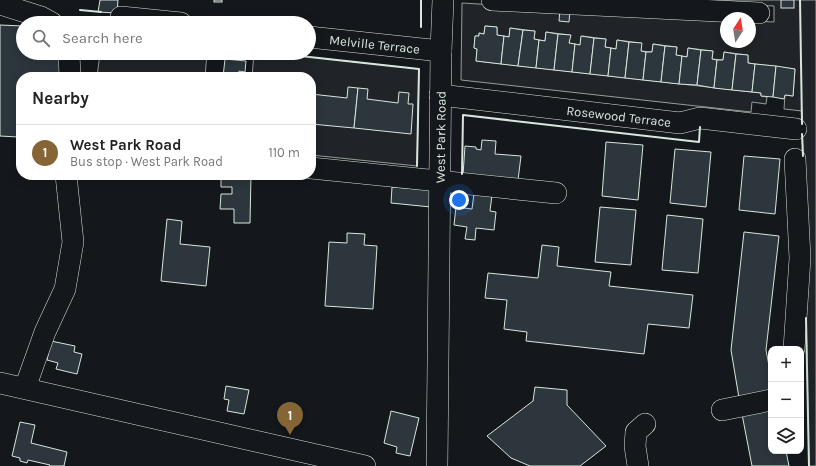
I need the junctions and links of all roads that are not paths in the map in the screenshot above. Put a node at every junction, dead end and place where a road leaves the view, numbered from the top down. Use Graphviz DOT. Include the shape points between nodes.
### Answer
graph roads {
  1 [pos="443,0"];
  2 [pos="492,0"];
  3 [pos="0,4"];
  4 [pos="759,13"];
  5 [pos="38,16"];
  6 [pos="316,38"];
  7 [pos="441,51"];
  8 [pos="69,60"];
  9 [pos="70,72"];
  10 [pos="440,95"];
  11 [pos="796,129"];
  12 [pos="794,159"];
  13 [pos="316,169"];
  14 [pos="67,180"];
  15 [pos="440,182"];
  16 [pos="556,193"];
  17 [pos="794,346"];
  18 [pos="0,383"];
  19 [pos="25,388"];
  20 [pos="768,401"];
  21 [pos="722,410"];
  22 [pos="645,424"];
  23 [pos="365,466"];
  24 [pos="436,466"];
  25 [pos="638,466"];
  1 -- 7 [label="street, West Park Road"];
  2 -- 4 [label="street"];
  3 -- 5 [label="street"];
  6 -- 7 [label="street, Melville Terrace"];
  7 -- 10 [label="street, West Park Road"];
  8 -- 9 [label="street"];
  10 -- 11 [label="street, Rosewood Terrace" via="680,123 700,118"];
  10 -- 15 [label="street, West Park Road"];
  12 -- 17 [label="street" via="800,258"];
  13 -- 15 [label="street"];
  14 -- 19 [label="street" via="73,242 64,289"];
  15 -- 16 [label="street"];
  15 -- 24 [label="street, West Park Road"];
  18 -- 19 [label="street"];
  19 -- 23 [label="street"];
  20 -- 21 [label="street"];
  22 -- 25 [label="street" via="636,432"];
}
